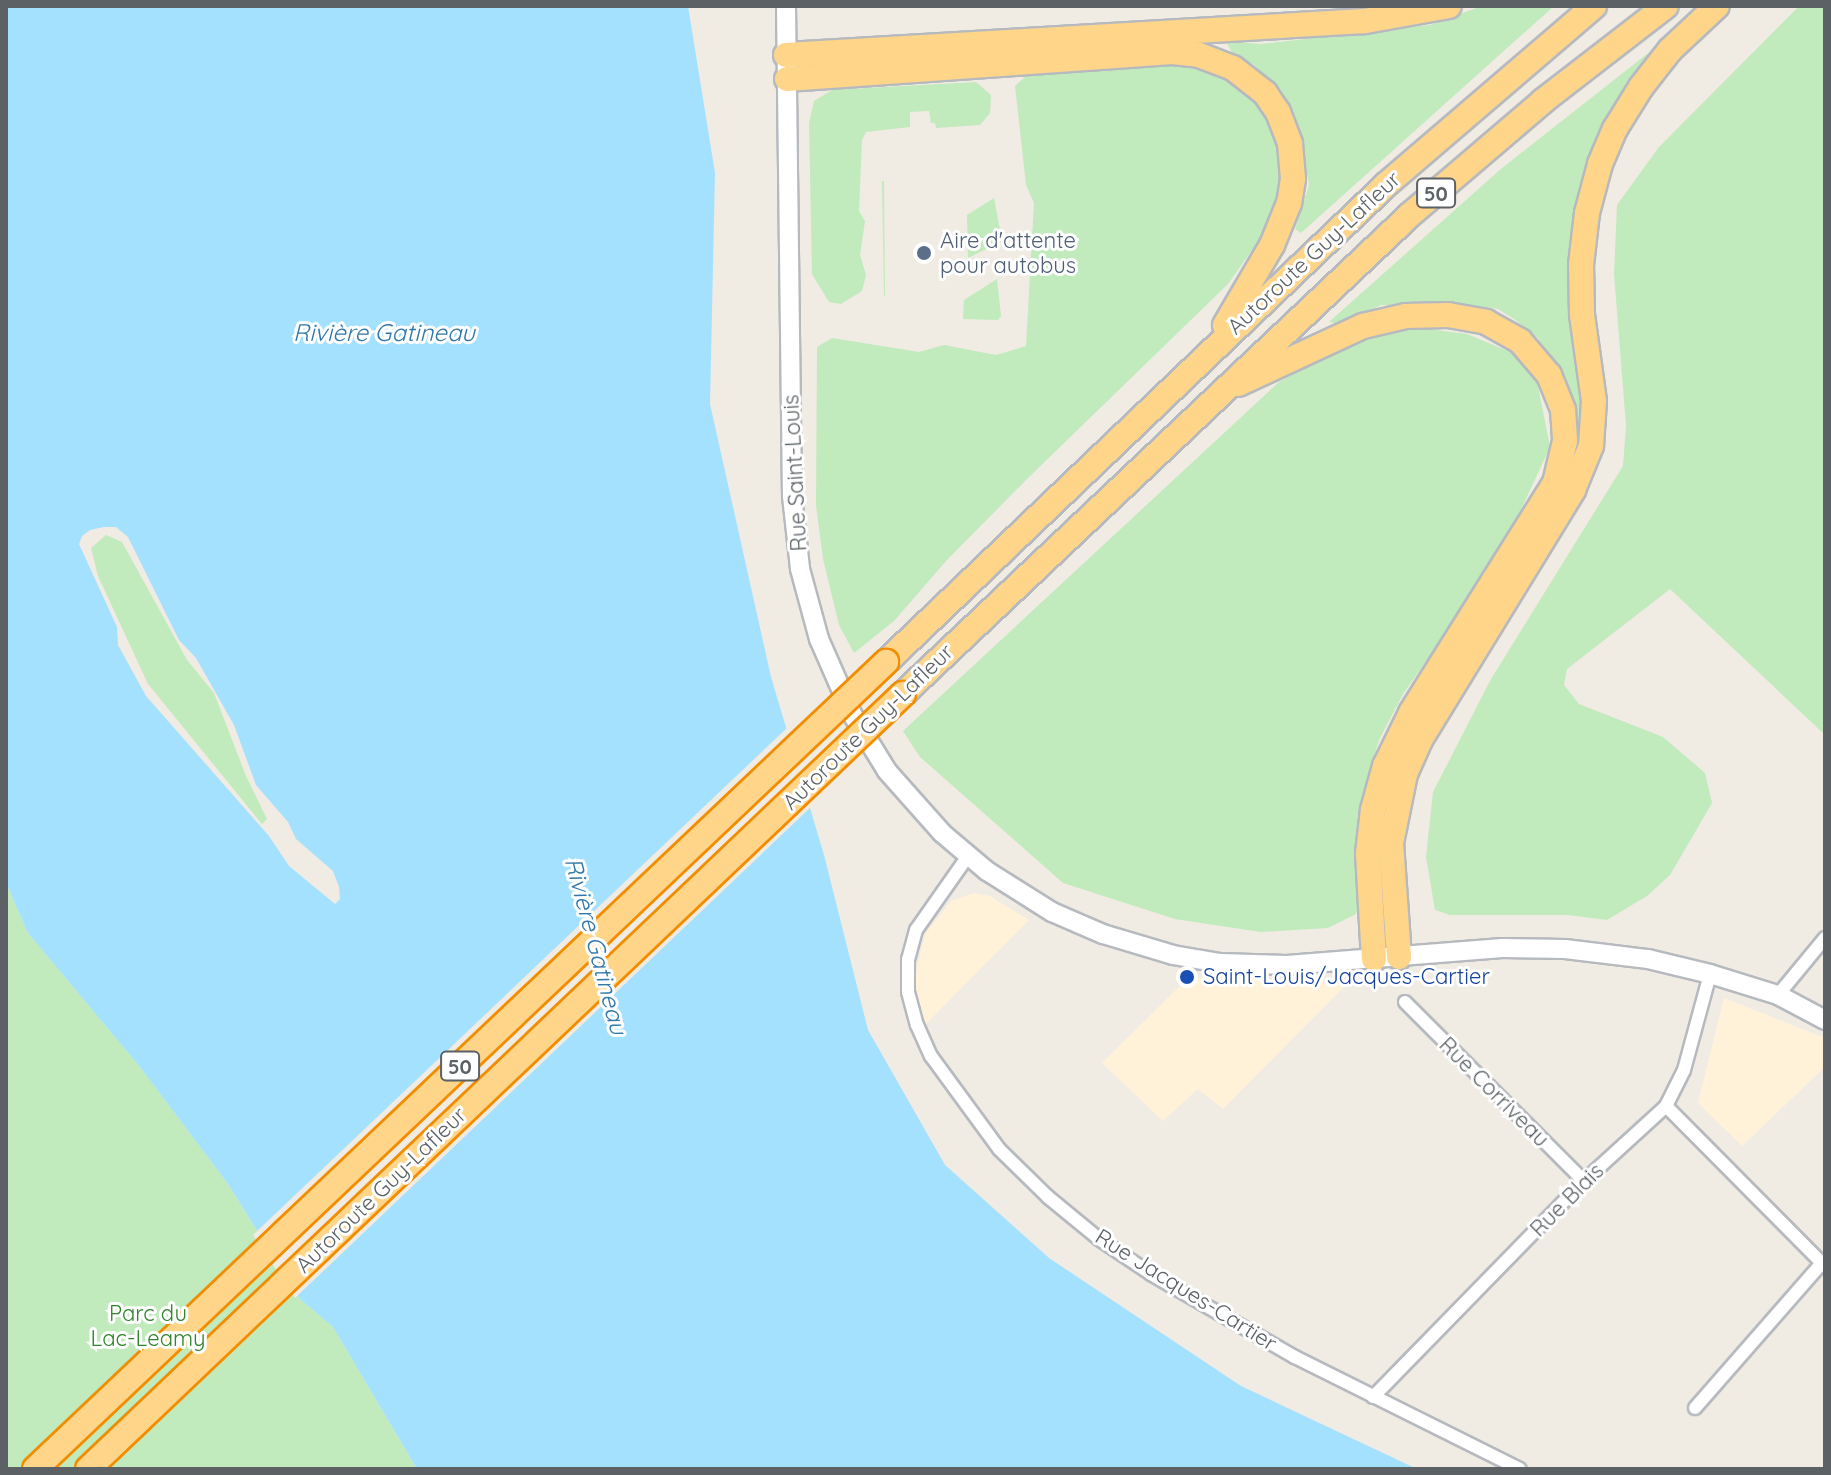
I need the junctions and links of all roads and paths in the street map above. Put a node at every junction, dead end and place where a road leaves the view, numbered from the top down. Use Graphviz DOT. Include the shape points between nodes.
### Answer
graph roads {
  1 [pos="786,6"];
  2 [pos="1449,6"];
  3 [pos="1594,6"];
  4 [pos="1666,6"];
  5 [pos="1717,6"];
  6 [pos="786,67"];
  7 [pos="1209,352"];
  8 [pos="1218,394"];
  9 [pos="968,856"];
  10 [pos="1825,938"];
  11 [pos="1386,958"];
  12 [pos="1710,974"];
  13 [pos="1778,995"];
  14 [pos="1405,1002"];
  15 [pos="1825,1020"];
  16 [pos="1666,1106"];
  17 [pos="1584,1181"];
  18 [pos="1824,1265"];
  19 [pos="1373,1397"];
  20 [pos="1695,1408"];
  21 [pos="35,1469"];
  22 [pos="88,1469"];
  23 [pos="1520,1469"];
  1 -- 6 [label="main road, Rue Saint-Louis"];
  2 -- 6 [label="highway" via="1365,21"];
  3 -- 7 [label="highway, Autoroute Guy-Lafleur / 50" via="1424,150"];
  4 -- 8 [label="highway, Autoroute Guy-Lafleur / 50" via="1435,193"];
  5 -- 11 [label="highway" via="1652,71 1600,164 1581,265 1595,411 1591,446 1567,501 1420,740 1405,774 1391,843"];
  6 -- 7 [label="highway" via="1172,52 1210,58 1245,76 1265,93 1284,123 1292,156 1291,191 1267,256"];
  6 -- 9 [label="main road, Rue Saint-Louis" via="792,496 805,591 829,666 875,754 916,806"];
  7 -- 21 [label="highway, Autoroute Guy-Lafleur / 50, bridge"];
  8 -- 11 [label="highway" via="1355,328 1439,314 1480,320 1520,341 1549,375 1563,410 1565,441 1555,483 1411,713 1385,766 1368,853"];
  8 -- 22 [label="highway, Autoroute Guy-Lafleur / 50, bridge"];
  9 -- 11 [label="main road, Rue Saint-Louis" via="1052,912 1158,952 1252,965"];
  9 -- 19 [label="street, Rue Jacques-Cartier" via="920,921 907,970 917,1025 960,1099 1008,1157 1099,1239 1191,1298"];
  10 -- 13 [label="street"];
  11 -- 12 [label="main road, Rue Saint-Louis" via="1502,948 1565,949 1648,959"];
  12 -- 13 [label="main road, Rue Saint-Louis"];
  12 -- 16 [label="street, Rue Blais" via="1684,1070"];
  13 -- 15 [label="main road, Rue Saint-Louis"];
  14 -- 17 [label="street, Rue Corriveau"];
  16 -- 17 [label="street, Rue Blais"];
  16 -- 18 [label="street"];
  17 -- 19 [label="street, Rue Blais"];
  18 -- 20 [label="street"];
  19 -- 23 [label="street, Rue Jacques-Cartier"];
}
